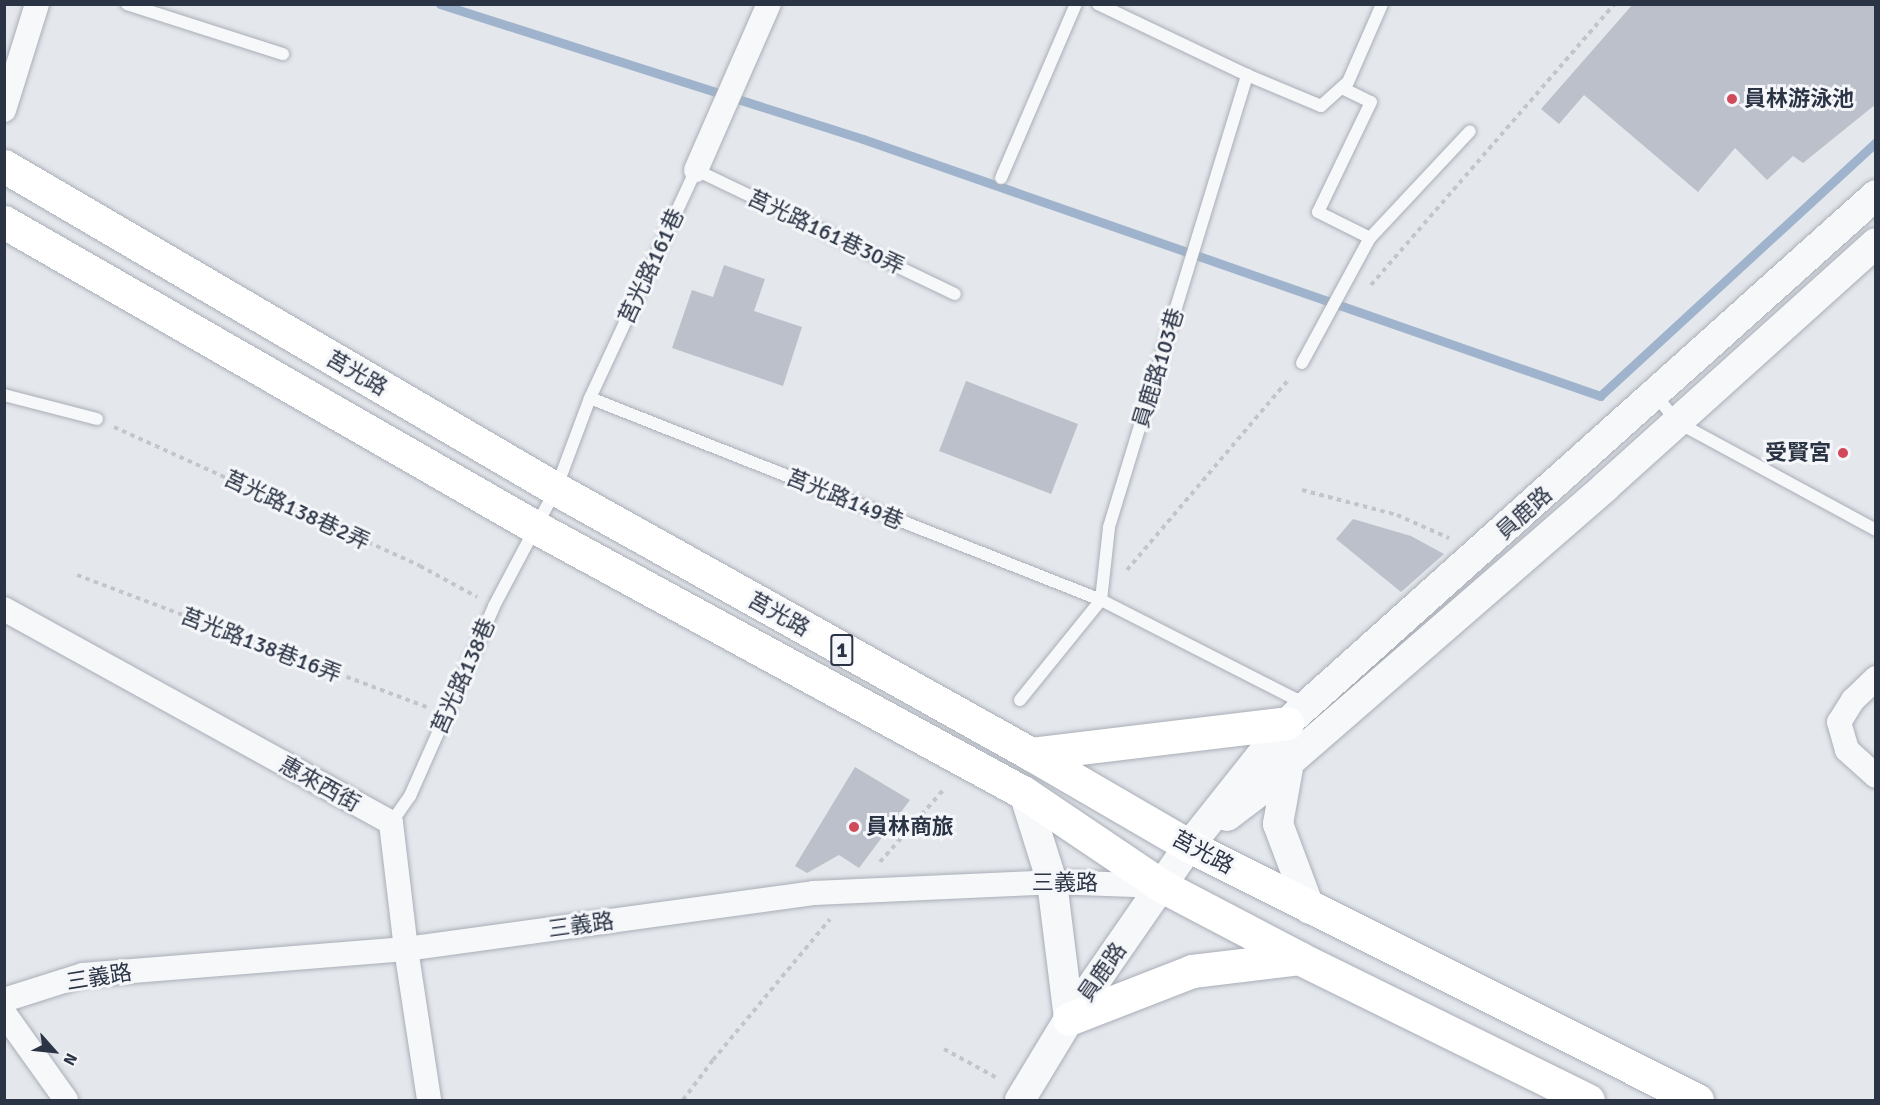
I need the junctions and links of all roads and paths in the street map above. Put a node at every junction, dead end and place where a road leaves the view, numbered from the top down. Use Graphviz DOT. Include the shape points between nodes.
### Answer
graph roads {
  1 [pos="37,4"];
  2 [pos="127,4"];
  3 [pos="769,4"];
  4 [pos="1076,4"];
  5 [pos="1098,4"];
  6 [pos="1382,4"];
  7 [pos="1614,4"];
  8 [pos="283,54"];
  9 [pos="1247,75"];
  10 [pos="1342,88"];
  11 [pos="4,110"];
  12 [pos="1470,131"];
  13 [pos="4,166"];
  14 [pos="696,171"];
  15 [pos="1001,178"];
  16 [pos="1875,195"];
  17 [pos="4,222"];
  18 [pos="1370,238"];
  19 [pos="1875,243"];
  20 [pos="1367,289"];
  21 [pos="956,294"];
  22 [pos="1302,363"];
  23 [pos="1655,394"];
  24 [pos="4,395"];
  25 [pos="590,398"];
  26 [pos="97,419"];
  27 [pos="1677,422"];
  28 [pos="555,489"];
  29 [pos="1302,490"];
  30 [pos="537,528"];
  31 [pos="1875,530"];
  32 [pos="1480,552"];
  33 [pos="76,575"];
  34 [pos="1101,600"];
  35 [pos="494,606"];
  36 [pos="4,609"];
  37 [pos="1875,678"];
  38 [pos="1020,700"];
  39 [pos="1297,714"];
  40 [pos="446,715"];
  41 [pos="1031,754"];
  42 [pos="1289,762"];
  43 [pos="1875,776"];
  44 [pos="945,788"];
  45 [pos="1024,793"];
  46 [pos="392,823"];
  47 [pos="1189,846"];
  48 [pos="1053,882"];
  49 [pos="1162,886"];
  50 [pos="854,892"];
  51 [pos="1310,909"];
  52 [pos="406,949"];
  53 [pos="1299,958"];
  54 [pos="4,1000"];
  55 [pos="4,1013"];
  56 [pos="1069,1019"];
  57 [pos="944,1049"];
  58 [pos="1022,1097"];
  59 [pos="66,1101"];
  60 [pos="429,1101"];
  61 [pos="683,1101"];
  62 [pos="1588,1101"];
  63 [pos="1697,1101"];
  1 -- 11 [label="street"];
  2 -- 8 [label="lane"];
  3 -- 14 [label="street, 莒光路161巷"];
  4 -- 15 [label="lane"];
  5 -- 9 [label="lane"];
  6 -- 10 [label="lane"];
  7 -- 20 [label="path"];
  9 -- 10 [label="lane" via="1321,106"];
  9 -- 34 [label="lane, 員鹿路103巷" via="1109,527"];
  10 -- 18 [label="lane" via="1371,102 1318,212"];
  12 -- 18 [label="lane"];
  13 -- 28 [label="main road, 莒光路 / 1"];
  14 -- 21 [label="lane, 莒光路161巷30弄"];
  14 -- 25 [label="lane, 莒光路161巷"];
  16 -- 23 [label="street, 員鹿路"];
  17 -- 30 [label="main road, 莒光路 / 1"];
  18 -- 22 [label="lane"];
  19 -- 27 [label="street, 員鹿路"];
  22 -- 34 [label="path"];
  23 -- 27 [label="lane"];
  23 -- 32 [label="street, 員鹿路"];
  24 -- 26 [label="lane"];
  25 -- 28 [label="lane, 莒光路161巷"];
  25 -- 34 [label="lane, 莒光路149巷"];
  26 -- 35 [label="path, 莒光路138巷2弄" via="420,566"];
  27 -- 31 [label="lane"];
  27 -- 42 [label="street, 員鹿路"];
  28 -- 30 [label="lane, 莒光路161巷"];
  28 -- 41 [label="main road, 莒光路 / 1"];
  29 -- 32 [label="path" via="1397,515"];
  30 -- 35 [label="lane, 莒光路138巷"];
  30 -- 45 [label="main road, 莒光路 / 1"];
  32 -- 39 [label="street, 員鹿路"];
  33 -- 40 [label="path, 莒光路138巷16弄"];
  34 -- 38 [label="lane"];
  34 -- 39 [label="lane"];
  35 -- 40 [label="lane, 莒光路138巷"];
  36 -- 46 [label="street, 惠來西街"];
  37 -- 43 [label="street" via="1853,700 1839,722 1847,750"];
  39 -- 41 [label="main road"];
  39 -- 47 [label="street, 員鹿路"];
  40 -- 46 [label="lane, 莒光路138巷" via="410,796"];
  41 -- 47 [label="main road, 莒光路 / 1"];
  42 -- 47 [label="street, 員鹿路" via="1281,775"];
  42 -- 51 [label="street" via="1278,824"];
  44 -- 50 [label="path"];
  45 -- 48 [label="street"];
  45 -- 49 [label="main road, 莒光路 / 1"];
  46 -- 52 [label="street"];
  47 -- 49 [label="street, 員鹿路"];
  47 -- 51 [label="main road, 莒光路 / 1"];
  48 -- 49 [label="street, 三義路"];
  48 -- 50 [label="street, 三義路"];
  48 -- 56 [label="street"];
  49 -- 53 [label="main road, 莒光路 / 1"];
  49 -- 56 [label="street, 員鹿路"];
  50 -- 52 [label="street, 三義路" via="814,893"];
  50 -- 61 [label="path"];
  51 -- 63 [label="main road, 莒光路 / 1"];
  52 -- 54 [label="street, 三義路" via="82,975"];
  52 -- 60 [label="street"];
  53 -- 56 [label="main road" via="1192,971"];
  53 -- 62 [label="main road, 莒光路 / 1"];
  55 -- 59 [label="street"];
  56 -- 58 [label="street, 員鹿路"];
  57 -- 58 [label="path"];
}
